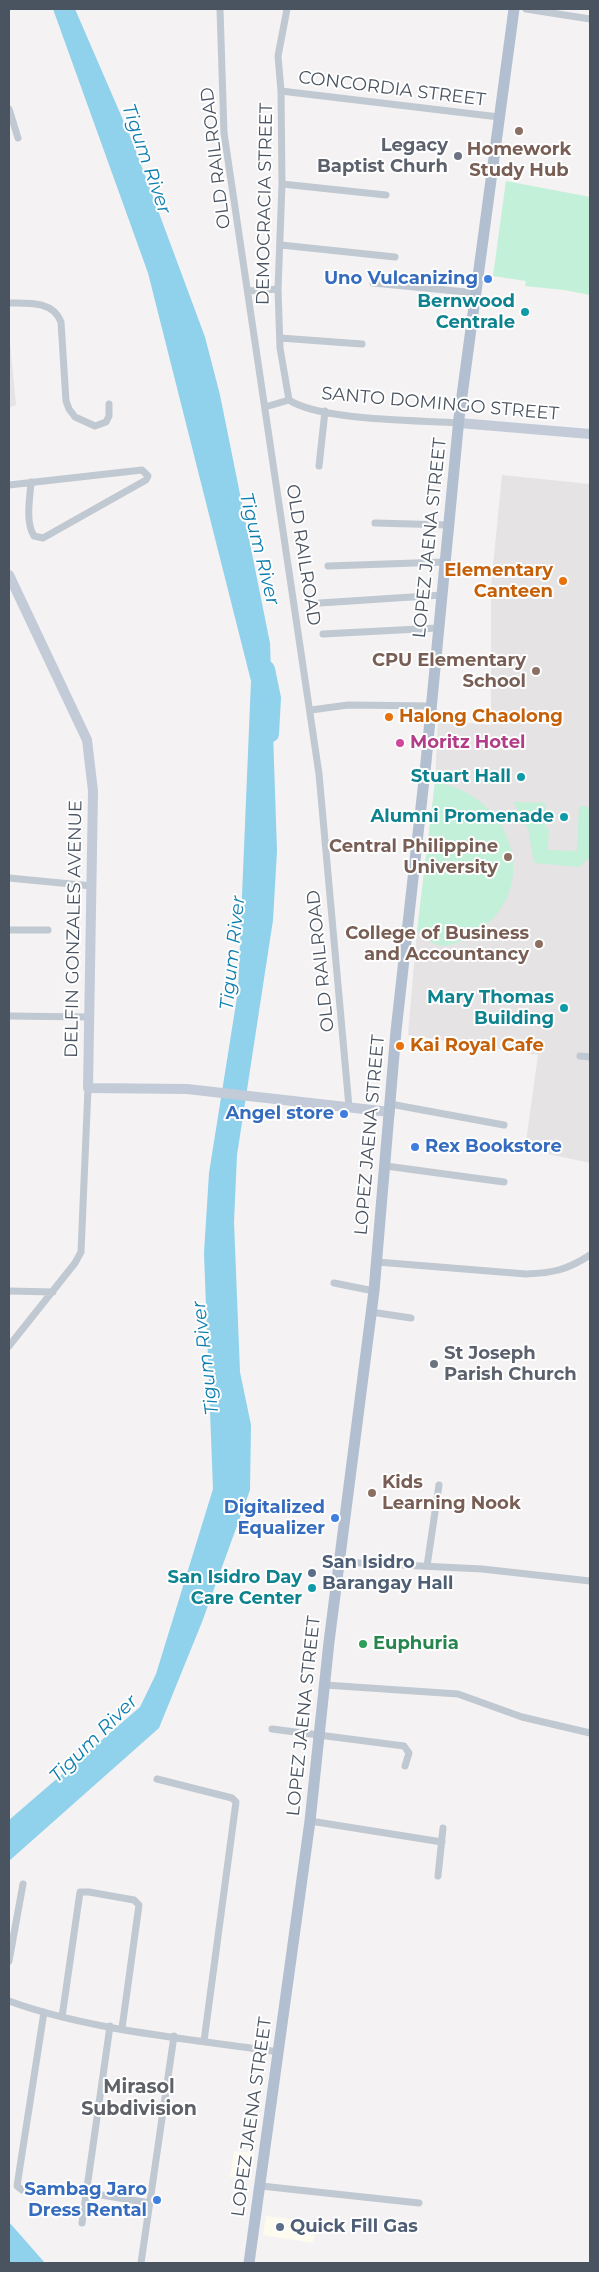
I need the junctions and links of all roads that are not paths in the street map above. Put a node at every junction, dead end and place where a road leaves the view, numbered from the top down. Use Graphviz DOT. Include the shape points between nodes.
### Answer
graph roads {
  1 [pos="220,9"];
  2 [pos="286,9"];
  3 [pos="514,9"];
  4 [pos="526,9"];
  5 [pos="590,19"];
  6 [pos="282,91"];
  7 [pos="9,109"];
  8 [pos="499,117"];
  9 [pos="18,138"];
  10 [pos="282,184"];
  11 [pos="386,195"];
  12 [pos="281,245"];
  13 [pos="395,257"];
  14 [pos="373,283"];
  15 [pos="278,289"];
  16 [pos="248,291"];
  17 [pos="476,293"];
  18 [pos="9,303"];
  19 [pos="280,338"];
  20 [pos="362,344"];
  21 [pos="289,400"];
  22 [pos="109,404"];
  23 [pos="265,407"];
  24 [pos="324,411"];
  25 [pos="459,423"];
  26 [pos="590,434"];
  27 [pos="319,466"];
  28 [pos="31,482"];
  29 [pos="9,485"];
  30 [pos="375,522"];
  31 [pos="448,525"];
  32 [pos="444,562"];
  33 [pos="328,566"];
  34 [pos="9,574"];
  35 [pos="442,595"];
  36 [pos="320,603"];
  37 [pos="438,628"];
  38 [pos="323,634"];
  39 [pos="432,706"];
  40 [pos="311,710"];
  41 [pos="9,878"];
  42 [pos="92,886"];
  43 [pos="9,930"];
  44 [pos="48,930"];
  45 [pos="9,1016"];
  46 [pos="88,1017"];
  47 [pos="580,1056"];
  48 [pos="590,1057"];
  49 [pos="88,1088"];
  50 [pos="349,1107"];
  51 [pos="390,1108"];
  52 [pos="504,1125"];
  53 [pos="386,1166"];
  54 [pos="504,1182"];
  55 [pos="590,1255"];
  56 [pos="376,1262"];
  57 [pos="334,1283"];
  58 [pos="9,1291"];
  59 [pos="374,1291"];
  60 [pos="53,1292"];
  61 [pos="371,1312"];
  62 [pos="411,1318"];
  63 [pos="9,1346"];
  64 [pos="439,1485"];
  65 [pos="340,1562"];
  66 [pos="427,1566"];
  67 [pos="590,1581"];
  68 [pos="325,1685"];
  69 [pos="272,1729"];
  70 [pos="590,1733"];
  71 [pos="318,1734"];
  72 [pos="405,1766"];
  73 [pos="157,1779"];
  74 [pos="310,1821"];
  75 [pos="443,1828"];
  76 [pos="442,1842"];
  77 [pos="438,1876"];
  78 [pos="24,1884"];
  79 [pos="9,1961"];
  80 [pos="9,2001"];
  81 [pos="44,2012"];
  82 [pos="62,2017"];
  83 [pos="110,2026"];
  84 [pos="122,2028"];
  85 [pos="174,2036"];
  86 [pos="204,2041"];
  87 [pos="279,2052"];
  88 [pos="261,2186"];
  89 [pos="86,2191"];
  90 [pos="150,2203"];
  91 [pos="419,2203"];
  92 [pos="82,2223"];
  93 [pos="141,2263"];
  94 [pos="249,2263"];
  1 -- 16 [label="street, OLD RAILROAD" via="224,133"];
  2 -- 6 [label="street, DEMOCRACIA STREET" via="278,56"];
  3 -- 8 [label="main road, LOPEZ JAENA STREET"];
  4 -- 5 [label="street"];
  6 -- 8 [label="street, CONCORDIA STREET"];
  6 -- 10 [label="street, DEMOCRACIA STREET"];
  7 -- 9 [label="street"];
  8 -- 17 [label="main road, LOPEZ JAENA STREET"];
  10 -- 11 [label="street"];
  10 -- 12 [label="street, DEMOCRACIA STREET"];
  12 -- 13 [label="street"];
  12 -- 15 [label="street, DEMOCRACIA STREET"];
  14 -- 17 [label="street"];
  15 -- 16 [label="street"];
  15 -- 19 [label="street, DEMOCRACIA STREET"];
  16 -- 23 [label="street, OLD RAILROAD"];
  17 -- 25 [label="main road, LOPEZ JAENA STREET"];
  18 -- 22 [label="street" via="47,306 58,314 66,401 75,417 95,426 101,425 109,416"];
  19 -- 20 [label="street"];
  19 -- 21 [label="street, DEMOCRACIA STREET"];
  21 -- 23 [label="street"];
  21 -- 24 [label="street, SANTO DOMINGO STREET" via="300,407"];
  23 -- 40 [label="street, OLD RAILROAD"];
  24 -- 25 [label="street, SANTO DOMINGO STREET"];
  24 -- 27 [label="street"];
  25 -- 26 [label="street, SANTO DOMINGO STREET"];
  25 -- 31 [label="main road, LOPEZ JAENA STREET"];
  28 -- 28 [label="street" via="142,470 148,476 44,538 31,532"];
  28 -- 29 [label="street"];
  30 -- 31 [label="street"];
  31 -- 32 [label="main road, LOPEZ JAENA STREET"];
  32 -- 33 [label="street"];
  32 -- 35 [label="main road, LOPEZ JAENA STREET"];
  34 -- 42 [label="street, DELFIN GONZALES AVENUE" via="87,740 93,791"];
  35 -- 36 [label="street"];
  35 -- 37 [label="main road, LOPEZ JAENA STREET"];
  37 -- 38 [label="street"];
  37 -- 39 [label="main road, LOPEZ JAENA STREET"];
  39 -- 40 [label="street" via="357,704"];
  39 -- 51 [label="main road, LOPEZ JAENA STREET"];
  40 -- 50 [label="street, OLD RAILROAD" via="337,955"];
  41 -- 42 [label="street"];
  42 -- 46 [label="street, DELFIN GONZALES AVENUE"];
  43 -- 44 [label="street"];
  45 -- 46 [label="street"];
  46 -- 49 [label="street, DELFIN GONZALES AVENUE"];
  47 -- 48 [label="street"];
  49 -- 50 [label="street" via="188,1088"];
  49 -- 60 [label="street, DELFIN GONZALES AVENUE" via="81,1252"];
  50 -- 51 [label="street"];
  51 -- 52 [label="street"];
  51 -- 53 [label="main road, LOPEZ JAENA STREET"];
  53 -- 54 [label="street"];
  53 -- 56 [label="main road, LOPEZ JAENA STREET"];
  55 -- 56 [label="street" via="570,1268 526,1274"];
  56 -- 59 [label="main road, LOPEZ JAENA STREET"];
  57 -- 59 [label="street"];
  58 -- 60 [label="street"];
  59 -- 61 [label="main road, LOPEZ JAENA STREET"];
  60 -- 63 [label="street, DELFIN GONZALES AVENUE"];
  61 -- 62 [label="street"];
  61 -- 65 [label="main road, LOPEZ JAENA STREET"];
  64 -- 66 [label="street"];
  65 -- 66 [label="street"];
  65 -- 68 [label="main road, LOPEZ JAENA STREET"];
  66 -- 67 [label="street"];
  68 -- 70 [label="street" via="458,1694 522,1717"];
  68 -- 71 [label="main road, LOPEZ JAENA STREET"];
  69 -- 71 [label="street"];
  71 -- 72 [label="street" via="404,1746 409,1753"];
  71 -- 74 [label="main road, LOPEZ JAENA STREET"];
  73 -- 86 [label="street" via="232,1798 236,1802"];
  74 -- 76 [label="street"];
  74 -- 87 [label="main road, LOPEZ JAENA STREET"];
  75 -- 76 [label="street"];
  76 -- 77 [label="street"];
  78 -- 79 [label="street"];
  80 -- 81 [label="street"];
  81 -- 82 [label="street"];
  81 -- 89 [label="street" via="17,2186 22,2190 59,2188"];
  82 -- 83 [label="street"];
  82 -- 84 [label="street" via="80,1892 98,1893 134,1900 139,1905"];
  83 -- 84 [label="street"];
  83 -- 89 [label="street"];
  84 -- 85 [label="street"];
  85 -- 86 [label="street"];
  85 -- 90 [label="street"];
  86 -- 87 [label="street"];
  87 -- 88 [label="main road, LOPEZ JAENA STREET"];
  88 -- 91 [label="street"];
  88 -- 94 [label="main road, LOPEZ JAENA STREET"];
  89 -- 90 [label="street"];
  89 -- 92 [label="street"];
  90 -- 93 [label="street"];
}
